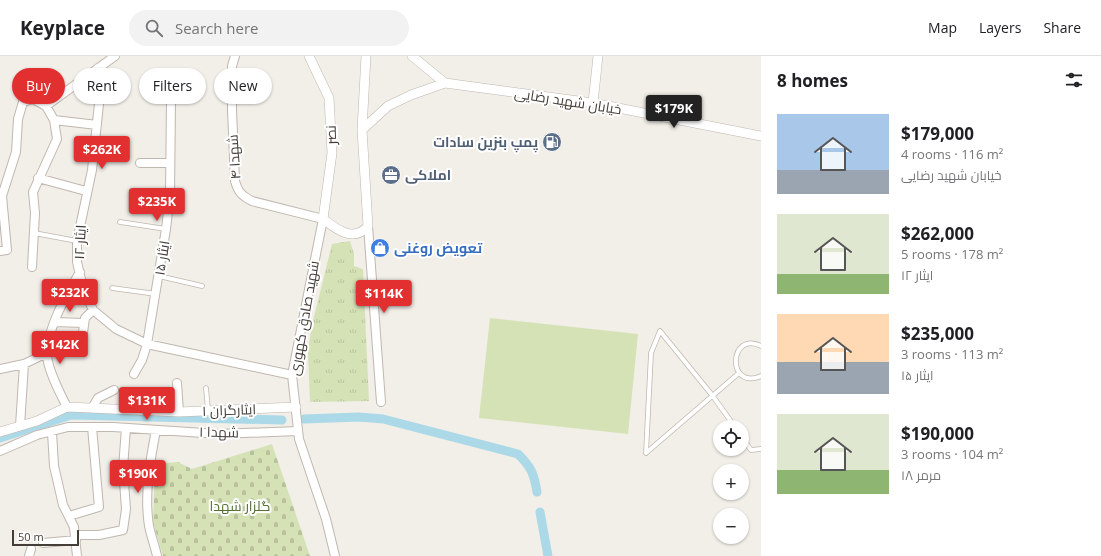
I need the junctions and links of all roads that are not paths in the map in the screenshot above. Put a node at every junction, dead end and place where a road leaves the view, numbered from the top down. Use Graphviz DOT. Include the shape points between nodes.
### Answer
graph roads {
  1 [pos="115,56"];
  2 [pos="235,56"];
  3 [pos="309,56"];
  4 [pos="366,56"];
  5 [pos="412,56"];
  6 [pos="598,56"];
  7 [pos="98,68"];
  8 [pos="445,83"];
  9 [pos="73,86"];
  10 [pos="593,103"];
  11 [pos="97,104"];
  12 [pos="171,104"];
  13 [pos="46,106"];
  14 [pos="54,120"];
  15 [pos="97,125"];
  16 [pos="362,130"];
  17 [pos="761,136"];
  18 [pos="140,163"];
  19 [pos="170,163"];
  20 [pos="38,178"];
  21 [pos="86,191"];
  22 [pos="1,196"];
  23 [pos="323,219"];
  24 [pos="120,222"];
  25 [pos="368,226"];
  26 [pos="166,229"];
  27 [pos="34,233"];
  28 [pos="77,241"];
  29 [pos="0,251"];
  30 [pos="32,267"];
  31 [pos="80,272"];
  32 [pos="159,276"];
  33 [pos="202,286"];
  34 [pos="112,288"];
  35 [pos="156,294"];
  36 [pos="92,310"];
  37 [pos="55,322"];
  38 [pos="84,323"];
  39 [pos="147,344"];
  40 [pos="761,346"];
  41 [pos="48,350"];
  42 [pos="24,364"];
  43 [pos="0,369"];
  44 [pos="739,373"];
  45 [pos="134,374"];
  46 [pos="292,375"];
  47 [pos="761,376"];
  48 [pos="177,383"];
  49 [pos="206,388"];
  50 [pos="114,390"];
  51 [pos="712,394"];
  52 [pos="381,402"];
  53 [pos="68,407"];
  54 [pos="296,407"];
  55 [pos="92,408"];
  56 [pos="208,411"];
  57 [pos="179,412"];
  58 [pos="730,420"];
  59 [pos="20,426"];
  60 [pos="92,428"];
  61 [pos="126,428"];
  62 [pos="156,430"];
  63 [pos="298,431"];
  64 [pos="0,432"];
  65 [pos="52,432"];
  66 [pos="749,447"];
  67 [pos="761,449"];
  68 [pos="0,451"];
  69 [pos="69,516"];
  70 [pos="75,537"];
  71 [pos="42,543"];
  72 [pos="77,556"];
  73 [pos="158,556"];
  74 [pos="335,556"];
  1 -- 7 [label="street"];
  2 -- 23 [label="street, شهدا ۴" via="232,66 232,117 237,189 241,195 252,200"];
  3 -- 23 [label="street, نصر" via="330,98 332,153"];
  4 -- 16 [label="street"];
  5 -- 8 [label="street"];
  6 -- 10 [label="street"];
  8 -- 10 [label="street, خیابان شهید رضایی"];
  8 -- 16 [label="street, خیابان شهید رضایی" via="388,106"];
  9 -- 13 [label="street"];
  10 -- 17 [label="street, خیابان شهید رضایی"];
  11 -- 15 [label="street, ایثار ۱۲"];
  12 -- 19 [label="street, ایثار ۱۵"];
  13 -- 14 [label="street"];
  13 -- 22 [label="street" via="33,99 23,102 18,119 16,152"];
  14 -- 15 [label="street"];
  14 -- 20 [label="street" via="57,139"];
  15 -- 21 [label="street, ایثار ۱۲" via="92,170"];
  16 -- 25 [label="street"];
  18 -- 19 [label="street"];
  19 -- 26 [label="street, ایثار ۱۵"];
  20 -- 21 [label="street"];
  20 -- 27 [label="street" via="33,192"];
  21 -- 28 [label="street, ایثار ۱۲"];
  22 -- 29 [label="street" via="8,250"];
  23 -- 25 [label="street" via="347,234 360,233"];
  23 -- 46 [label="street, شهید صادق کهوری"];
  24 -- 26 [label="lane"];
  25 -- 52 [label="street"];
  26 -- 32 [label="street, ایثار ۱۵"];
  27 -- 28 [label="lane"];
  27 -- 30 [label="street"];
  28 -- 31 [label="street, ایثار ۱۲" via="77,262"];
  31 -- 36 [label="street"];
  31 -- 37 [label="street, ایثار ۱۲"];
  32 -- 33 [label="lane"];
  32 -- 35 [label="street, ایثار ۱۵"];
  34 -- 35 [label="lane"];
  35 -- 39 [label="street, ایثار ۱۵"];
  36 -- 38 [label="street"];
  36 -- 39 [label="street" via="116,329"];
  37 -- 38 [label="street"];
  37 -- 41 [label="street, ایثار ۱۲"];
  38 -- 41 [label="street" via="82,347"];
  39 -- 45 [label="street, ایثار ۱۵"];
  39 -- 46 [label="street"];
  40 -- 44 [label="lane" via="747,344 738,351 735,362"];
  41 -- 42 [label="street"];
  41 -- 53 [label="street, ایثار ۱۲" via="55,383"];
  42 -- 43 [label="street"];
  42 -- 59 [label="street"];
  44 -- 47 [label="lane" via="749,378"];
  44 -- 51 [label="lane"];
  46 -- 54 [label="street, شهید صادق کهوری"];
  48 -- 57 [label="street"];
  49 -- 56 [label="lane"];
  50 -- 55 [label="street" via="98,398"];
  51 -- 51 [label="lane" via="660,330 651,353 646,453"];
  51 -- 58 [label="lane"];
  53 -- 55 [label="street, ایثارگران ۱"];
  53 -- 59 [label="street, ایثارگران ۱"];
  54 -- 56 [label="street, ایثارگران ۱"];
  54 -- 63 [label="street, شهید صادق کهوری"];
  55 -- 57 [label="street, ایثارگران ۱"];
  56 -- 57 [label="street, ایثارگران ۱"];
  59 -- 64 [label="street, ایثارگران ۱"];
  60 -- 61 [label="street, شهدا ۱"];
  60 -- 65 [label="street, شهدا ۱" via="68,427"];
  60 -- 69 [label="street" via="99,507"];
  61 -- 62 [label="street, شهدا ۱"];
  61 -- 70 [label="street" via="123,468 126,509 122,530"];
  62 -- 63 [label="street, شهدا ۱" via="219,434"];
  62 -- 73 [label="street" via="150,462 147,504 149,526"];
  63 -- 74 [label="street, شهید صادق کهوری"];
  65 -- 68 [label="street, شهدا ۱" via="37,435"];
  65 -- 69 [label="street" via="54,466 63,505"];
  66 -- 67 [label="lane" via="751,450"];
  69 -- 70 [label="street"];
  70 -- 71 [label="street"];
  70 -- 72 [label="street"];
}
